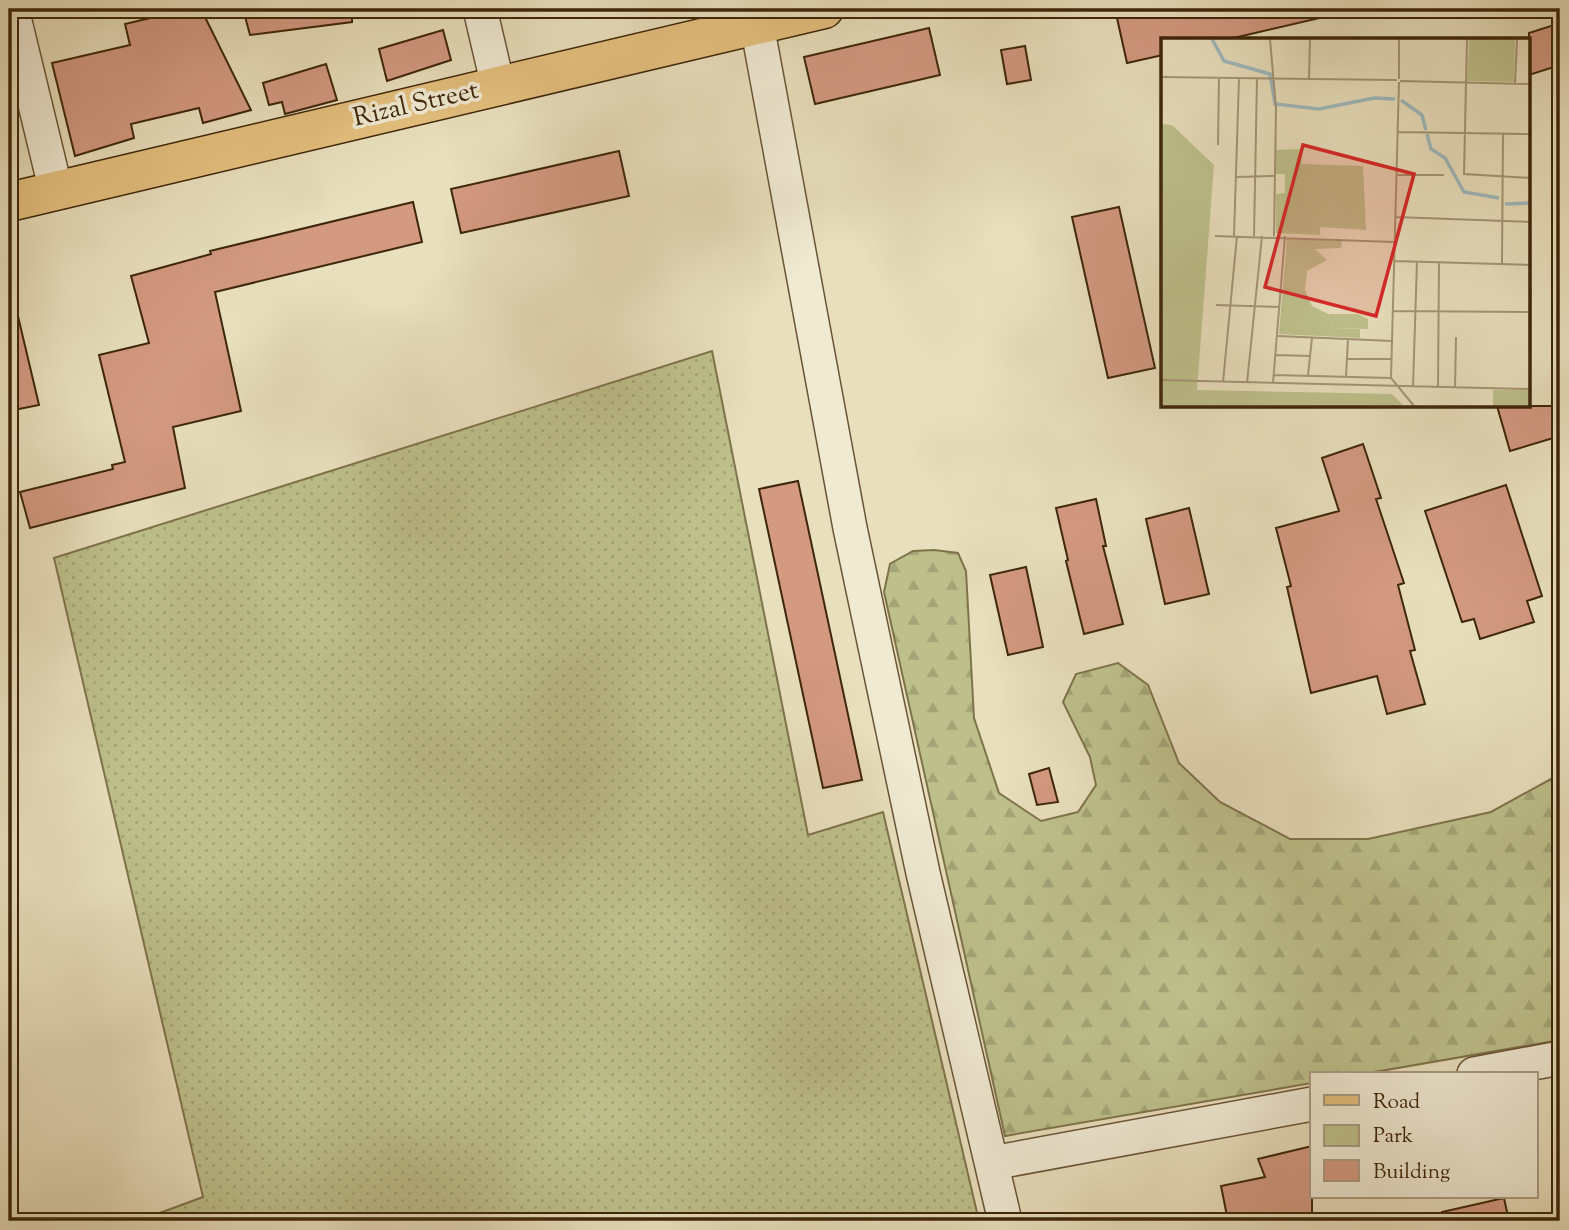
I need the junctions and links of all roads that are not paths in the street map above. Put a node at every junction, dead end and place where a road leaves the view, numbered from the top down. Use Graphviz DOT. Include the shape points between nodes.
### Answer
graph roads {
  1 [pos="12,9"];
  2 [pos="480,9"];
  3 [pos="824,9"];
  4 [pos="757,24"];
  5 [pos="498,86"];
  6 [pos="56,191"];
  7 [pos="9,202"];
  8 [pos="1560,1058"];
  9 [pos="1485,1072"];
  10 [pos="1310,1104"];
  11 [pos="992,1163"];
  12 [pos="1005,1221"];
  1 -- 6 [label="street"];
  2 -- 5 [label="street"];
  3 -- 4 [label="main road, Rizal Street"];
  4 -- 5 [label="main road, Rizal Street"];
  4 -- 11 [label="street" via="850,528 923,873"];
  5 -- 6 [label="main road, Rizal Street"];
  6 -- 7 [label="main road, Rizal Street"];
  8 -- 9 [label="street"];
  10 -- 11 [label="street"];
  11 -- 12 [label="street"];
}
